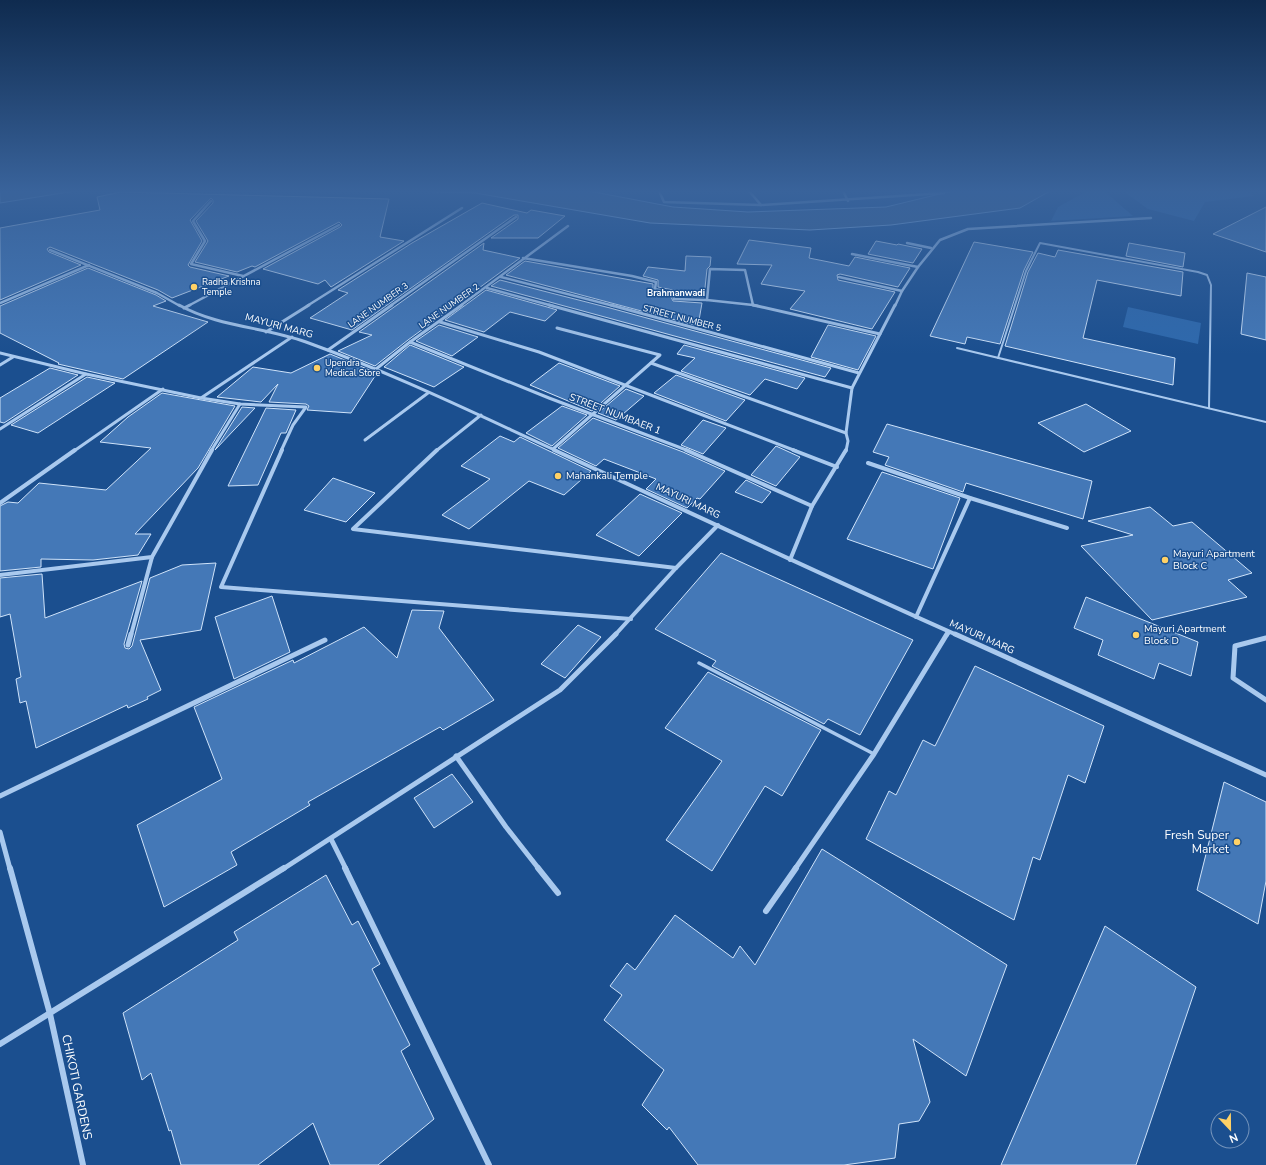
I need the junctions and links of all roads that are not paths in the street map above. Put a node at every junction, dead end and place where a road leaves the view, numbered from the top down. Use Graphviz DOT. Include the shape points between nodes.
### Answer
graph roads {
  1 [pos="202,245"];
  2 [pos="301,245"];
  3 [pos="403,245"];
  4 [pos="476,245"];
  5 [pos="541,245"];
  6 [pos="919,245"];
  7 [pos="935,245"];
  8 [pos="1039,245"];
  9 [pos="1053,245"];
  10 [pos="932,248"];
  11 [pos="50,250"];
  12 [pos="852,254"];
  13 [pos="523,258"];
  14 [pos="89,264"];
  15 [pos="918,267"];
  16 [pos="243,276"];
  17 [pos="501,277"];
  18 [pos="839,277"];
  19 [pos="487,288"];
  20 [pos="902,291"];
  21 [pos="707,300"];
  22 [pos="0,303"];
  23 [pos="753,305"];
  24 [pos="184,308"];
  25 [pos="440,322"];
  26 [pos="557,328"];
  27 [pos="266,332"];
  28 [pos="880,334"];
  29 [pos="292,337"];
  30 [pos="410,342"];
  31 [pos="957,348"];
  32 [pos="328,350"];
  33 [pos="0,353"];
  34 [pos="13,357"];
  35 [pos="998,358"];
  36 [pos="651,363"];
  37 [pos="0,365"];
  38 [pos="376,369"];
  39 [pos="859,373"];
  40 [pos="86,374"];
  41 [pos="624,386"];
  42 [pos="852,388"];
  43 [pos="163,389"];
  44 [pos="428,393"];
  45 [pos="201,398"];
  46 [pos="240,404"];
  47 [pos="1209,408"];
  48 [pos="593,414"];
  49 [pos="481,415"];
  50 [pos="1266,422"];
  51 [pos="0,428"];
  52 [pos="846,433"];
  53 [pos="365,440"];
  54 [pos="553,449"];
  55 [pos="868,464"];
  56 [pos="837,467"];
  57 [pos="970,498"];
  58 [pos="0,503"];
  59 [pos="812,506"];
  60 [pos="718,524"];
  61 [pos="1067,528"];
  62 [pos="152,557"];
  63 [pos="790,560"];
  64 [pos="676,568"];
  65 [pos="0,576"];
  66 [pos="916,617"];
  67 [pos="631,619"];
  68 [pos="949,632"];
  69 [pos="1266,638"];
  70 [pos="325,640"];
  71 [pos="128,645"];
  72 [pos="700,663"];
  73 [pos="1266,700"];
  74 [pos="874,754"];
  75 [pos="456,756"];
  76 [pos="1266,775"];
  77 [pos="0,796"];
  78 [pos="0,832"];
  79 [pos="331,839"];
  80 [pos="558,893"];
  81 [pos="766,911"];
  82 [pos="50,1014"];
  83 [pos="0,1044"];
  84 [pos="83,1165"];
  85 [pos="489,1165"];
  1 -- 16 [label="street" via="191,264"];
  2 -- 16 [label="street"];
  3 -- 27 [label="street"];
  4 -- 32 [label="street, LANE NUMBER 3"];
  5 -- 13 [label="street, LANE NUMBER 2"];
  6 -- 10 [label="street"];
  7 -- 10 [label="street"];
  8 -- 35 [label="lane" via="1026,271"];
  9 -- 47 [label="lane" via="1207,275 1211,285"];
  10 -- 15 [label="street"];
  11 -- 14 [label="street, MAYURI MARG"];
  12 -- 15 [label="street"];
  13 -- 17 [label="street, LANE NUMBER 2"];
  13 -- 21 [label="street" via="632,276 656,282 655,289 672,294 674,299"];
  14 -- 22 [label="street"];
  14 -- 24 [label="street, MAYURI MARG" via="157,293"];
  15 -- 20 [label="street"];
  16 -- 24 [label="street"];
  17 -- 19 [label="street, LANE NUMBER 2"];
  17 -- 39 [label="street, STREET NUMBER 5"];
  18 -- 20 [label="street"];
  19 -- 25 [label="street, LANE NUMBER 2"];
  19 -- 42 [label="street"];
  20 -- 28 [label="street"];
  21 -- 23 [label="street"];
  21 -- 23 [label="street" via="710,269 745,270"];
  23 -- 28 [label="street"];
  24 -- 27 [label="street, MAYURI MARG" via="200,315"];
  25 -- 30 [label="street, LANE NUMBER 2"];
  25 -- 41 [label="street" via="539,352"];
  26 -- 36 [label="street" via="660,355"];
  27 -- 29 [label="street, MAYURI MARG"];
  28 -- 39 [label="street"];
  29 -- 32 [label="street, MAYURI MARG"];
  29 -- 45 [label="street"];
  30 -- 38 [label="street, LANE NUMBER 2"];
  30 -- 48 [label="street, STREET NUMBAER 1"];
  31 -- 35 [label="lane"];
  32 -- 38 [label="street, MAYURI MARG"];
  33 -- 34 [label="street"];
  34 -- 37 [label="street"];
  34 -- 40 [label="street"];
  35 -- 47 [label="lane"];
  36 -- 41 [label="street"];
  36 -- 52 [label="street"];
  38 -- 44 [label="street, MAYURI MARG"];
  39 -- 42 [label="street"];
  40 -- 43 [label="street"];
  40 -- 51 [label="street"];
  41 -- 48 [label="street"];
  41 -- 56 [label="street"];
  42 -- 52 [label="street"];
  43 -- 45 [label="street"];
  43 -- 58 [label="street"];
  44 -- 49 [label="street, MAYURI MARG"];
  44 -- 53 [label="street"];
  45 -- 46 [label="street"];
  46 -- 62 [label="street"];
  46 -- 67 [label="street" via="306,408 293,425 222,587"];
  47 -- 50 [label="lane"];
  48 -- 54 [label="street"];
  48 -- 59 [label="street, STREET NUMBAER 1" via="701,456"];
  49 -- 54 [label="street, MAYURI MARG"];
  49 -- 64 [label="street" via="429,457 353,529"];
  52 -- 56 [label="street" via="846,453"];
  54 -- 60 [label="street, MAYURI MARG"];
  55 -- 57 [label="street"];
  56 -- 59 [label="street"];
  57 -- 61 [label="street"];
  57 -- 66 [label="street"];
  59 -- 63 [label="street"];
  60 -- 63 [label="street, MAYURI MARG"];
  60 -- 64 [label="street"];
  62 -- 65 [label="street"];
  62 -- 71 [label="street"];
  63 -- 66 [label="street, MAYURI MARG"];
  64 -- 67 [label="street"];
  66 -- 68 [label="street, MAYURI MARG"];
  67 -- 75 [label="street" via="560,690"];
  68 -- 74 [label="street"];
  68 -- 76 [label="street, MAYURI MARG"];
  69 -- 73 [label="street" via="1235,646 1232,678"];
  70 -- 77 [label="street"];
  72 -- 74 [label="lane"];
  74 -- 81 [label="street"];
  75 -- 79 [label="street"];
  75 -- 80 [label="street" via="506,827"];
  78 -- 82 [label="street, CHIKOTI GARDENS"];
  79 -- 82 [label="street"];
  79 -- 85 [label="street"];
  82 -- 83 [label="street"];
  82 -- 84 [label="street, CHIKOTI GARDENS"];
}
